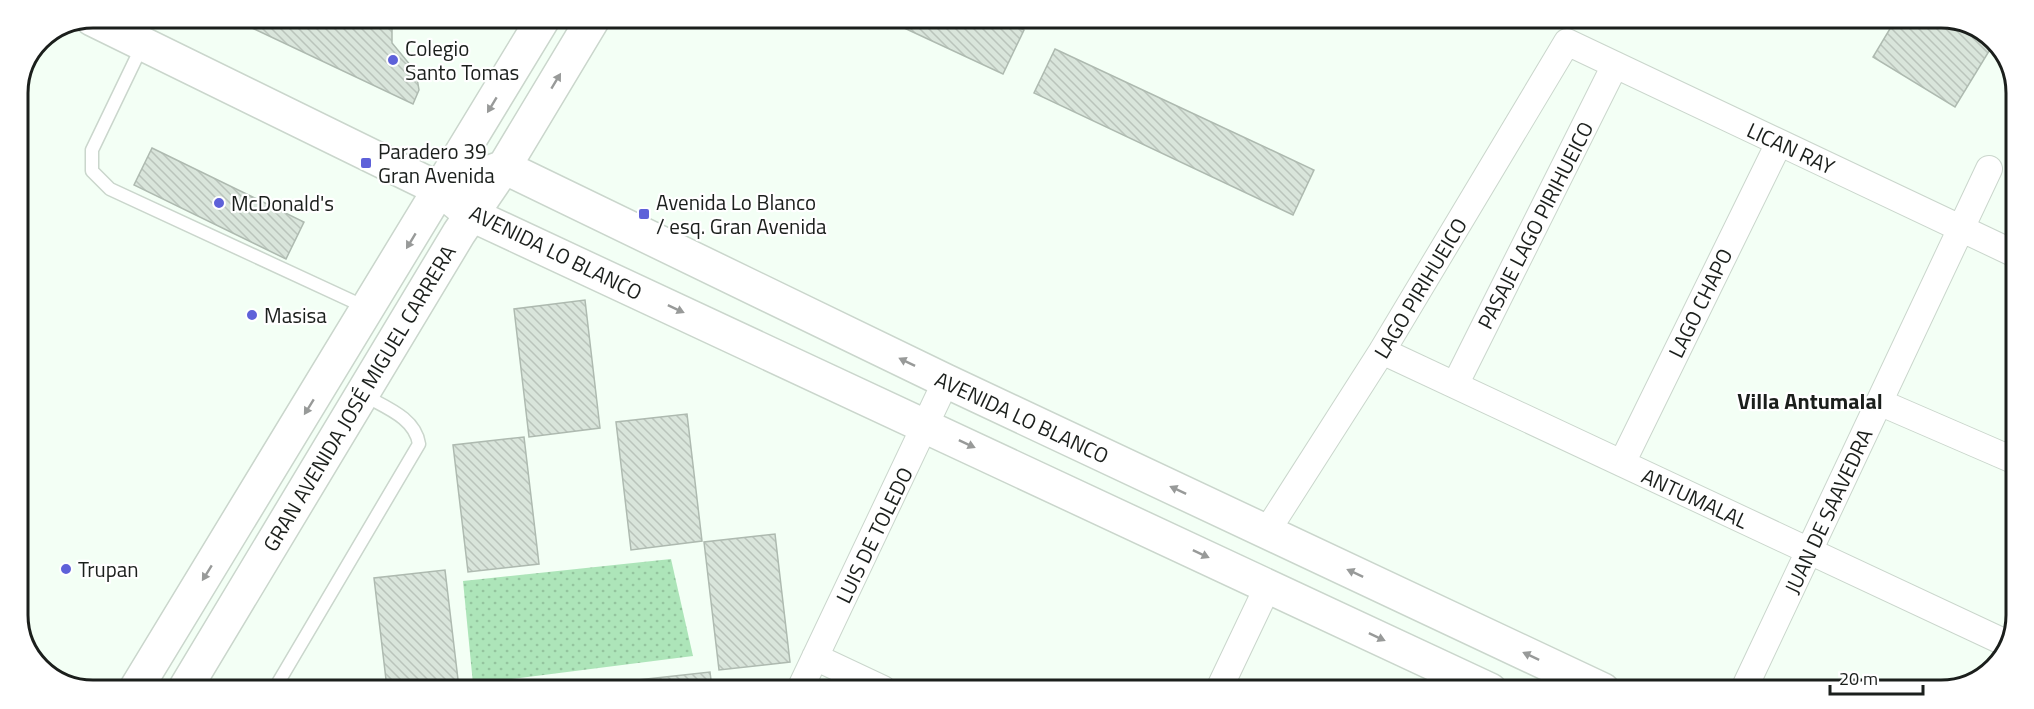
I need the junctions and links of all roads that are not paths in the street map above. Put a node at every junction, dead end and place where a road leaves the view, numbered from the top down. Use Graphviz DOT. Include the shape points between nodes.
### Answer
graph roads {
  1 [pos="110,28"];
  2 [pos="538,28"];
  3 [pos="588,28"];
  4 [pos="1567,42"];
  5 [pos="143,44"];
  6 [pos="1615,65"];
  7 [pos="1779,143"];
  8 [pos="504,167"];
  9 [pos="1989,169"];
  10 [pos="441,190"];
  11 [pos="470,214"];
  12 [pos="1961,229"];
  13 [pos="2005,250"];
  14 [pos="369,309"];
  15 [pos="1382,351"];
  16 [pos="946,381"];
  17 [pos="1455,385"];
  18 [pos="362,394"];
  19 [pos="1879,402"];
  20 [pos="926,425"];
  21 [pos="2006,457"];
  22 [pos="1622,463"];
  23 [pos="1267,531"];
  24 [pos="1809,551"];
  25 [pos="1268,585"];
  26 [pos="2000,640"];
  27 [pos="816,657"];
  28 [pos="141,681"];
  29 [pos="190,681"];
  30 [pos="279,681"];
  31 [pos="804,681"];
  32 [pos="866,681"];
  33 [pos="1223,681"];
  34 [pos="1471,681"];
  35 [pos="1584,681"];
  36 [pos="1748,681"];
  1 -- 5 [label="main road, AVENIDA LO BLANCO"];
  2 -- 10 [label="main road, GRAN AVENIDA JOSÉ MIGUEL CARRERA, one-way"];
  8 -- 3 [label="main road, GRAN AVENIDA JOSÉ MIGUEL CARRERA, one-way"];
  4 -- 6 [label="street, LICAN RAY"];
  4 -- 15 [label="street, LAGO PIRIHUEICO"];
  5 -- 10 [label="main road, AVENIDA LO BLANCO"];
  5 -- 14 [label="lane" via="92,150 92,171 110,189"];
  6 -- 7 [label="street, LICAN RAY"];
  6 -- 17 [label="street, PASAJE LAGO PIRIHUEICO"];
  7 -- 12 [label="street, LICAN RAY"];
  7 -- 22 [label="street, LAGO CHAPO"];
  8 -- 10 [label="main road, AVENIDA LO BLANCO"];
  8 -- 11 [label="main road, GRAN AVENIDA JOSÉ MIGUEL CARRERA"];
  16 -- 8 [label="main road, AVENIDA LO BLANCO, one-way"];
  9 -- 12 [label="street, JUAN DE SAAVEDRA"];
  10 -- 11 [label="main road, AVENIDA LO BLANCO"];
  10 -- 14 [label="main road, GRAN AVENIDA JOSÉ MIGUEL CARRERA, one-way"];
  11 -- 18 [label="main road, GRAN AVENIDA JOSÉ MIGUEL CARRERA"];
  11 -- 20 [label="main road, AVENIDA LO BLANCO, one-way"];
  12 -- 13 [label="street, LICAN RAY"];
  12 -- 19 [label="street, JUAN DE SAAVEDRA"];
  14 -- 28 [label="main road, GRAN AVENIDA JOSÉ MIGUEL CARRERA, one-way"];
  15 -- 17 [label="street, ANTUMALAL"];
  15 -- 23 [label="street, LAGO PIRIHUEICO"];
  16 -- 20 [label="street, LUIS DE TOLEDO"];
  23 -- 16 [label="main road, AVENIDA LO BLANCO, one-way"];
  17 -- 22 [label="street, ANTUMALAL"];
  18 -- 29 [label="main road, GRAN AVENIDA JOSÉ MIGUEL CARRERA"];
  18 -- 30 [label="lane" via="409,422 417,432 419,444"];
  19 -- 21 [label="street"];
  19 -- 24 [label="street, JUAN DE SAAVEDRA"];
  20 -- 25 [label="main road, AVENIDA LO BLANCO, one-way"];
  20 -- 27 [label="street, LUIS DE TOLEDO"];
  22 -- 24 [label="street, ANTUMALAL"];
  35 -- 23 [label="main road, AVENIDA LO BLANCO, one-way"];
  24 -- 26 [label="street, ANTUMALAL"];
  24 -- 36 [label="street, JUAN DE SAAVEDRA"];
  25 -- 33 [label="street"];
  25 -- 34 [label="main road, AVENIDA LO BLANCO, one-way"];
  27 -- 31 [label="street, LUIS DE TOLEDO"];
  27 -- 32 [label="street"];
}
